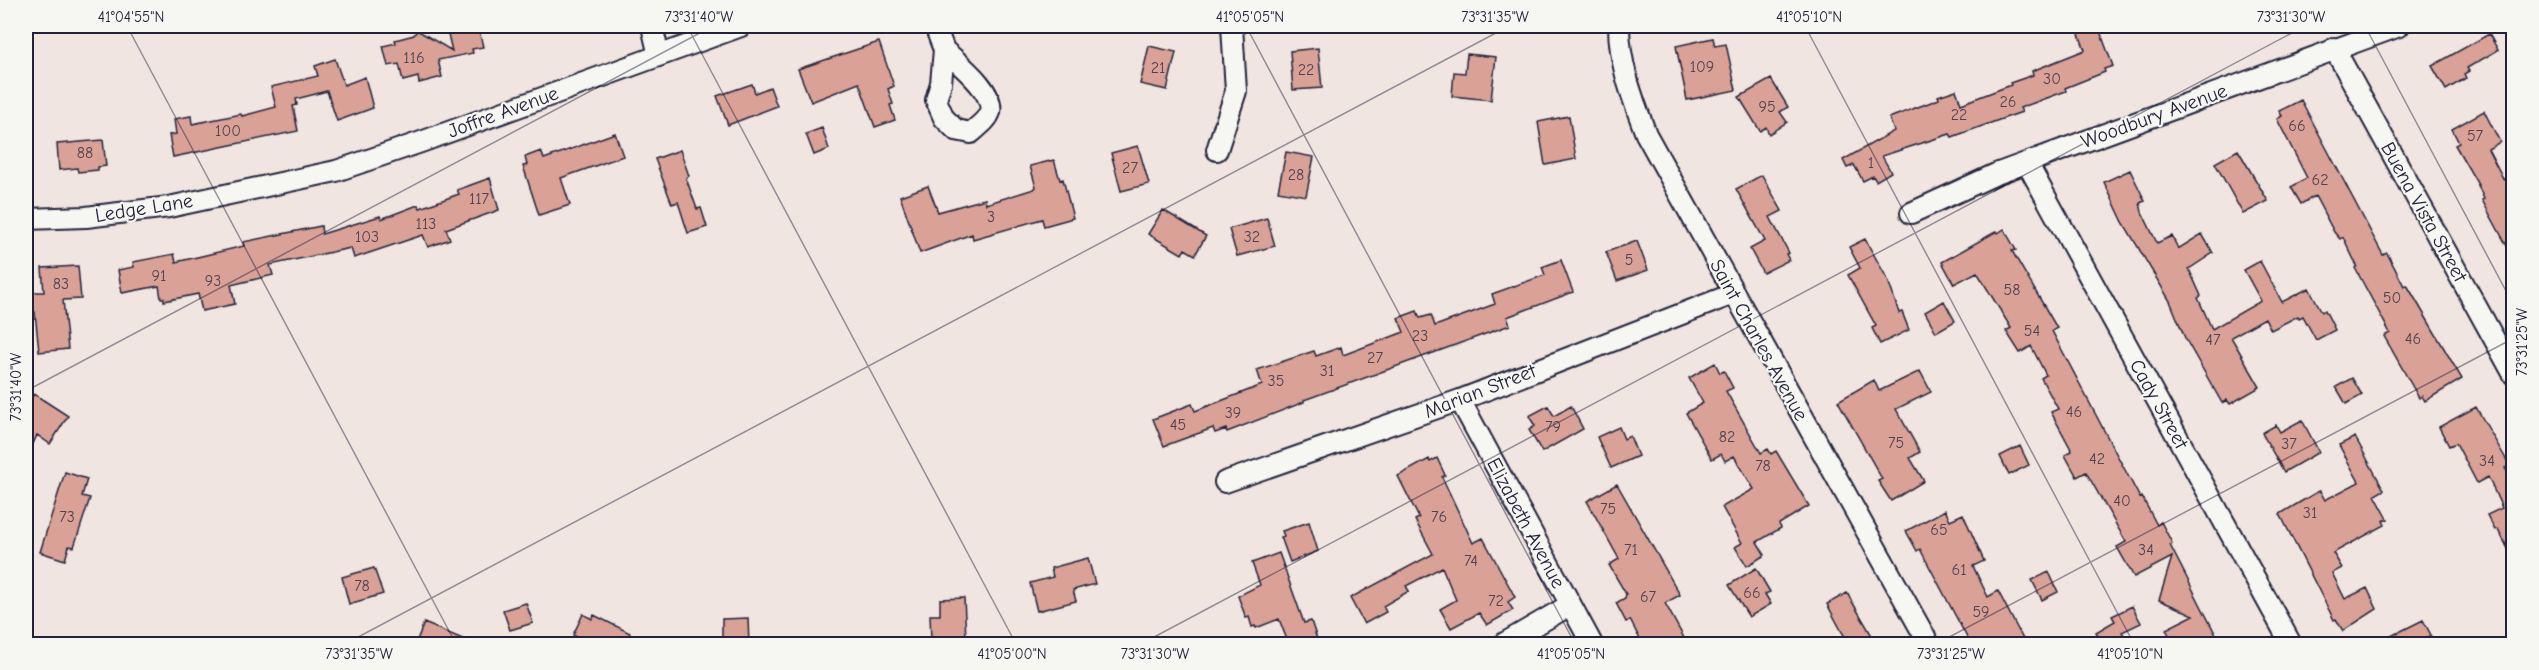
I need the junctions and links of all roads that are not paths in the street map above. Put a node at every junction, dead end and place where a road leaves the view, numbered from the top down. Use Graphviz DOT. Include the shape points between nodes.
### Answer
graph roads {
  1 [pos="652,26"];
  2 [pos="741,26"];
  3 [pos="935,26"];
  4 [pos="1232,26"];
  5 [pos="1619,26"];
  6 [pos="2399,26"];
  7 [pos="2334,48"];
  8 [pos="944,50"];
  9 [pos="659,56"];
  10 [pos="1217,150"];
  11 [pos="2027,163"];
  12 [pos="261,187"];
  13 [pos="1911,213"];
  14 [pos="26,219"];
  15 [pos="1733,294"];
  16 [pos="2514,375"];
  17 [pos="1460,400"];
  18 [pos="1225,482"];
  19 [pos="1570,605"];
  20 [pos="1503,645"];
  21 [pos="1592,645"];
  22 [pos="1929,645"];
  23 [pos="2291,645"];
  1 -- 9 [label="street"];
  2 -- 9 [label="street, Joffre Avenue"];
  3 -- 8 [label="street"];
  4 -- 10 [label="street" via="1236,91"];
  5 -- 15 [label="street, Saint Charles Avenue" via="1628,85 1646,134"];
  6 -- 7 [label="street, Woodbury Avenue"];
  7 -- 11 [label="street, Woodbury Avenue"];
  7 -- 16 [label="street, Buena Vista Street"];
  9 -- 12 [label="street, Joffre Avenue" via="346,167"];
  11 -- 13 [label="street, Woodbury Avenue"];
  11 -- 23 [label="street, Cady Street"];
  12 -- 14 [label="street, Ledge Lane" via="170,207 86,218"];
  15 -- 17 [label="street, Marian Street"];
  15 -- 22 [label="street, Saint Charles Avenue"];
  17 -- 18 [label="street, Marian Street"];
  17 -- 19 [label="street, Elizabeth Avenue"];
  19 -- 20 [label="street"];
  19 -- 21 [label="street, Elizabeth Avenue"];
}
